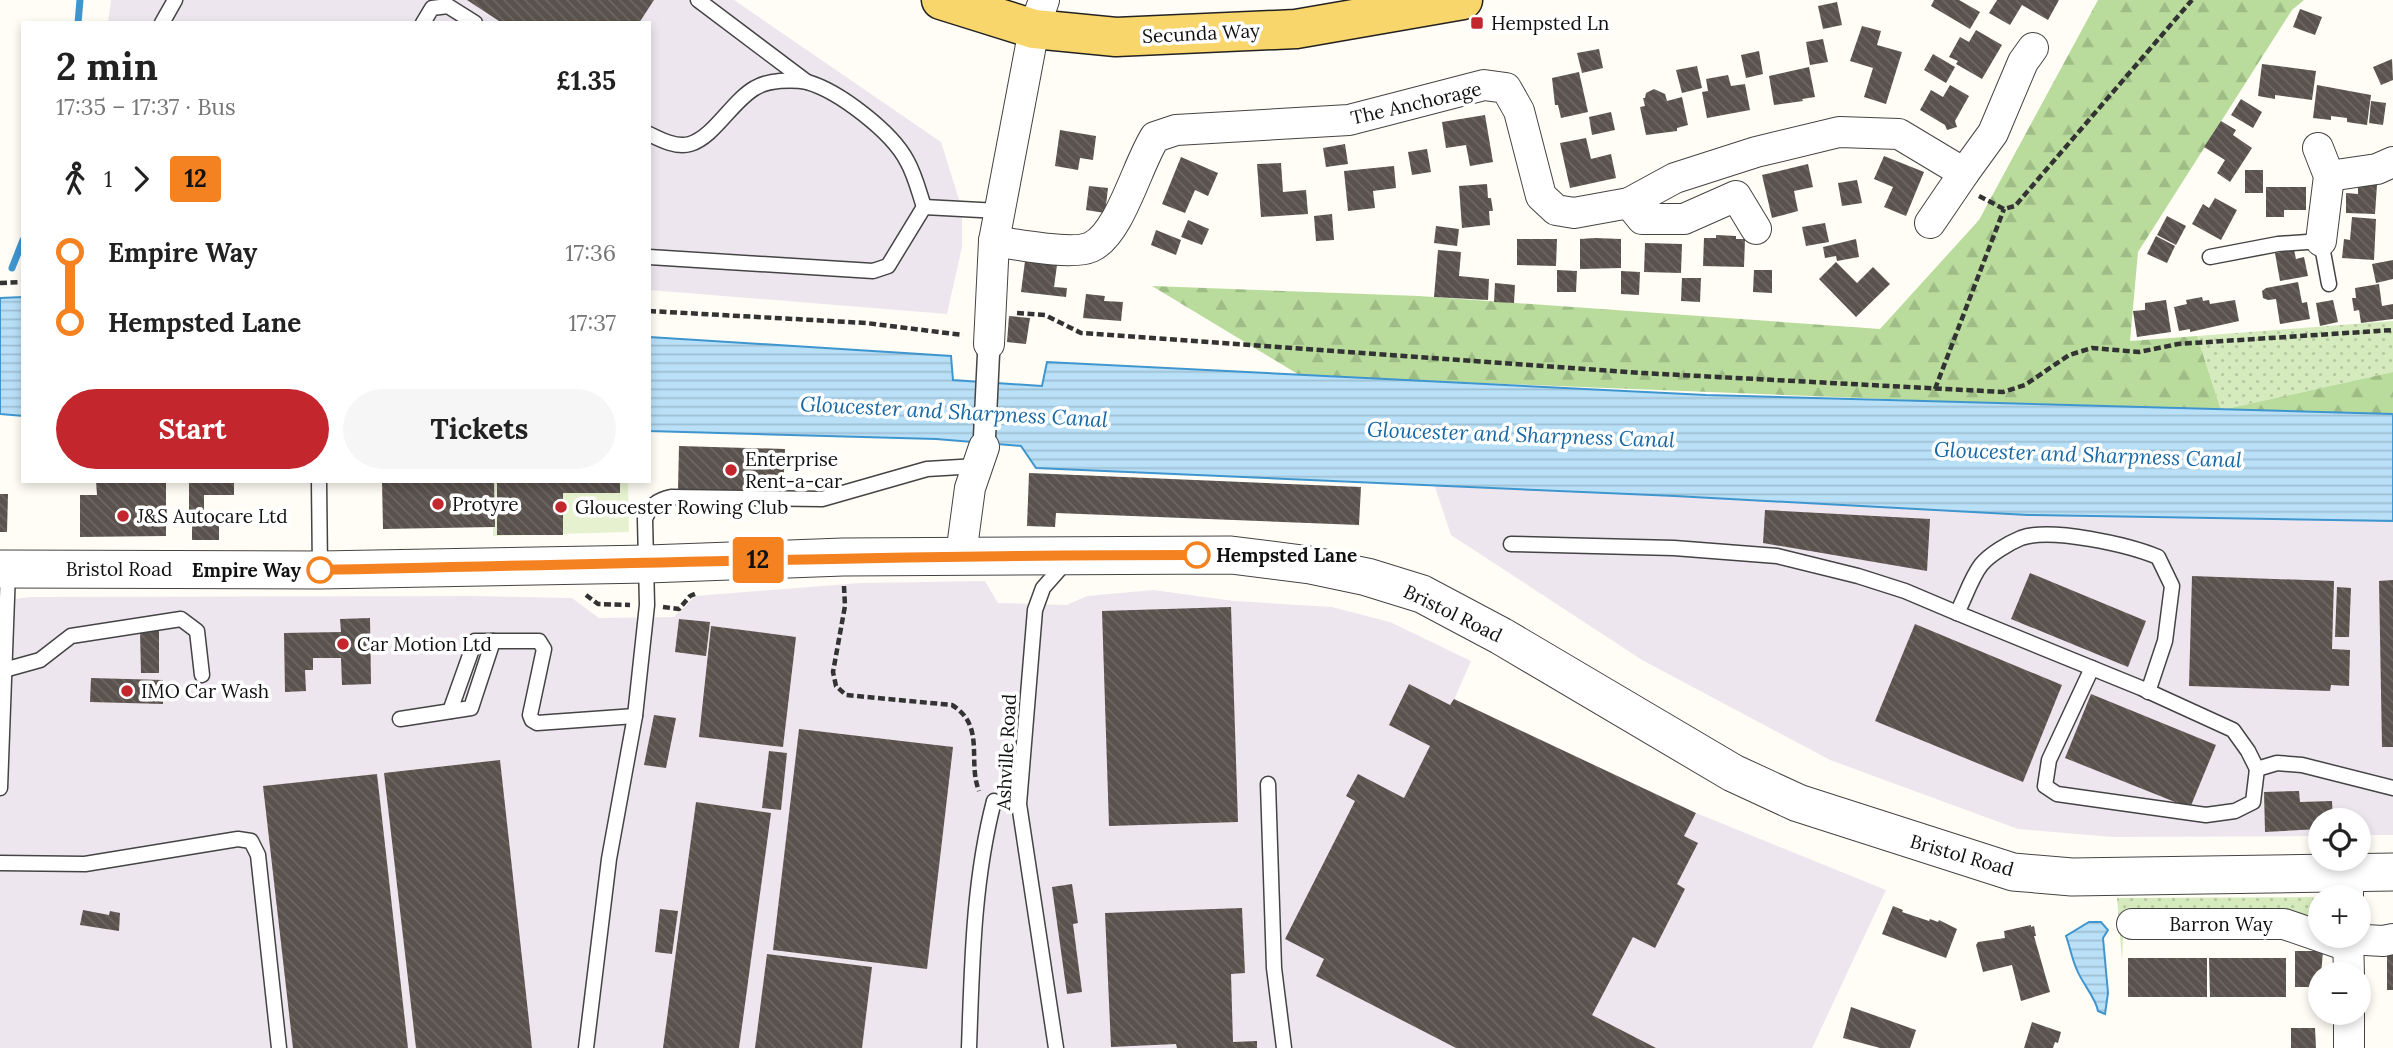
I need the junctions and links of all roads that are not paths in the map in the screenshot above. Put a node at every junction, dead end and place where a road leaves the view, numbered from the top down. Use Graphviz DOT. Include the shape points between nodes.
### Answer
graph roads {
  1 [pos="175,0"];
  2 [pos="698,0"];
  3 [pos="941,0"];
  4 [pos="1464,0"];
  5 [pos="443,3"];
  6 [pos="1039,14"];
  7 [pos="163,21"];
  8 [pos="424,21"];
  9 [pos="472,21"];
  10 [pos="2033,48"];
  11 [pos="807,82"];
  12 [pos="651,135"];
  13 [pos="2318,148"];
  14 [pos="2393,162"];
  15 [pos="2329,176"];
  16 [pos="1961,178"];
  17 [pos="1629,203"];
  18 [pos="924,207"];
  19 [pos="999,211"];
  20 [pos="1930,223"];
  21 [pos="1756,229"];
  22 [pos="994,241"];
  23 [pos="2321,241"];
  24 [pos="651,257"];
  25 [pos="2210,257"];
  26 [pos="2329,284"];
  27 [pos="989,350"];
  28 [pos="982,452"];
  29 [pos="319,483"];
  30 [pos="1511,544"];
  31 [pos="961,555"];
  32 [pos="1074,555"];
  33 [pos="648,564"];
  34 [pos="4,569"];
  35 [pos="320,570"];
  36 [pos="1957,613"];
  37 [pos="3,660"];
  38 [pos="2092,668"];
  39 [pos="202,675"];
  40 [pos="2148,692"];
  41 [pos="635,716"];
  42 [pos="400,719"];
  43 [pos="2257,769"];
  44 [pos="1268,784"];
  45 [pos="0,788"];
  46 [pos="2393,788"];
  47 [pos="994,801"];
  48 [pos="0,863"];
  49 [pos="2393,872"];
  50 [pos="2348,885"];
  51 [pos="2132,924"];
  52 [pos="2393,939"];
  53 [pos="2348,949"];
  54 [pos="2349,1025"];
  55 [pos="279,1048"];
  56 [pos="586,1048"];
  57 [pos="969,1048"];
  58 [pos="1056,1048"];
  59 [pos="1284,1048"];
  60 [pos="2349,1048"];
  1 -- 7 [label="lane"];
  2 -- 11 [label="lane"];
  3 -- 6 [label="main road, Secunda Way"];
  4 -- 6 [label="main road, Secunda Way" via="1296,29 1116,37"];
  5 -- 8 [label="lane" via="432,8"];
  5 -- 9 [label="lane"];
  6 -- 19 [label="street"];
  10 -- 16 [label="street" via="1993,133"];
  11 -- 12 [label="lane" via="757,86 691,144 673,144"];
  11 -- 18 [label="lane" via="861,112 888,137 907,160"];
  13 -- 15 [label="street"];
  14 -- 15 [label="street"];
  15 -- 23 [label="street"];
  16 -- 17 [label="street, The Anchorage" via="1899,134 1839,132 1675,178"];
  16 -- 20 [label="street"];
  17 -- 21 [label="street" via="1642,219 1684,219 1736,196"];
  17 -- 22 [label="street, The Anchorage" via="1574,213 1556,210 1541,196 1519,111 1506,88 1484,85 1349,120 1175,130 1155,137 1112,229 1090,247 1064,250"];
  18 -- 19 [label="lane"];
  18 -- 24 [label="lane" via="888,266 873,271"];
  19 -- 22 [label="street"];
  22 -- 27 [label="street" via="996,312"];
  23 -- 25 [label="lane"];
  23 -- 26 [label="lane"];
  27 -- 28 [label="street"];
  28 -- 31 [label="street" via="970,488"];
  28 -- 33 [label="lane" via="822,499 659,500 645,519"];
  29 -- 35 [label="lane"];
  30 -- 36 [label="lane" via="1777,556 1858,576"];
  31 -- 32 [label="street, Bristol Road"];
  31 -- 33 [label="street, Bristol Road"];
  32 -- 50 [label="street, Bristol Road" via="1231,555 1367,576 1422,594 1723,767 1798,803 2012,872"];
  32 -- 58 [label="lane, Ashville Road" via="1043,588 1035,610 1019,804"];
  33 -- 35 [label="street, Bristol Road"];
  33 -- 41 [label="lane"];
  34 -- 35 [label="street, Bristol Road"];
  34 -- 37 [label="lane"];
  36 -- 38 [label="lane"];
  36 -- 40 [label="lane" via="1982,565 2022,537 2047,534 2142,550 2158,557 2172,586 2165,641"];
  37 -- 39 [label="lane" via="40,660 71,636 181,619 197,631"];
  37 -- 45 [label="lane"];
  38 -- 40 [label="lane"];
  38 -- 43 [label="lane" via="2049,760 2045,786 2057,794 2206,815 2235,811 2253,802"];
  40 -- 43 [label="lane" via="2233,730"];
  41 -- 42 [label="lane" via="537,723 530,715 542,644 493,641 471,708"];
  41 -- 56 [label="lane" via="610,859"];
  43 -- 46 [label="lane" via="2277,763 2302,765"];
  44 -- 59 [label="lane" via="1274,968"];
  47 -- 57 [label="lane" via="974,919"];
  48 -- 55 [label="lane" via="85,864 238,839 251,841 258,855"];
  49 -- 50 [label="street, Bristol Road"];
  51 -- 53 [label="street, Barron Way" via="2284,924"];
  52 -- 53 [label="street, Barron Way"];
  54 -- 60 [label="street"];
}
